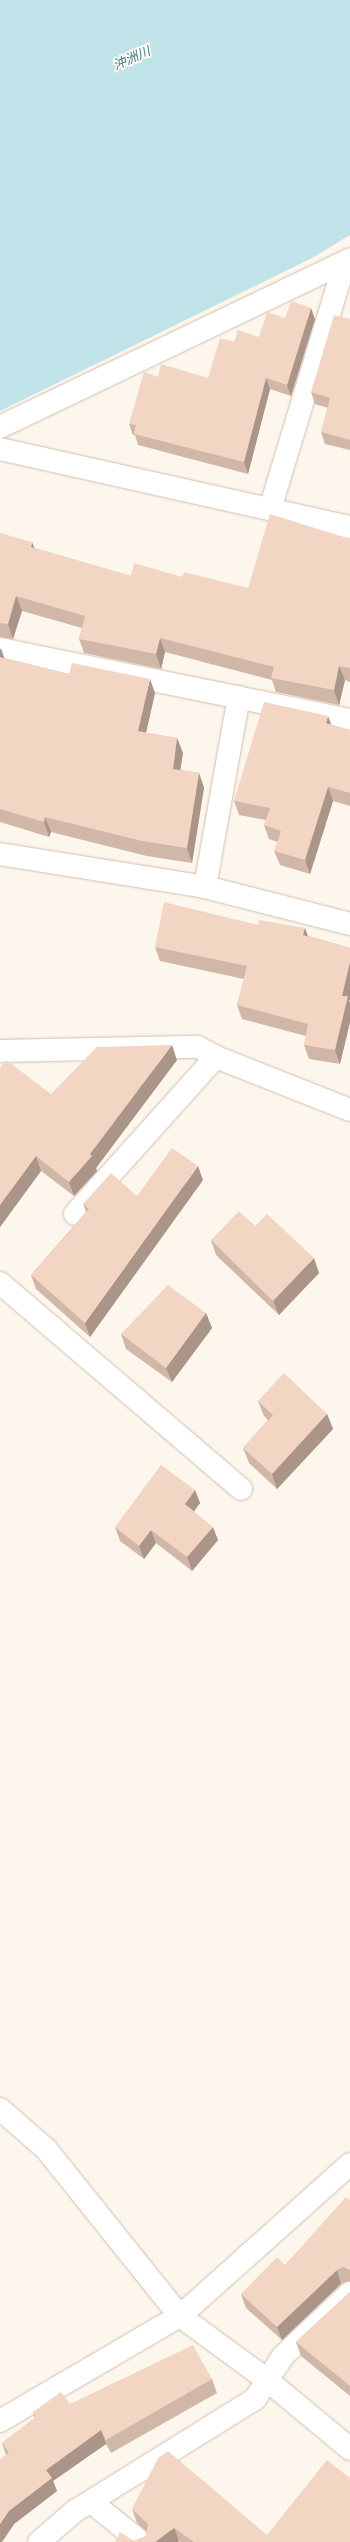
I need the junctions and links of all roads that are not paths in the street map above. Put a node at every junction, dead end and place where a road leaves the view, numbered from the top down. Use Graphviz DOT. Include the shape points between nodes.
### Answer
graph roads {
  1 [pos="348,260"];
  2 [pos="0,427"];
  3 [pos="0,449"];
  4 [pos="270,509"];
  5 [pos="350,527"];
  6 [pos="0,649"];
  7 [pos="238,697"];
  8 [pos="350,720"];
  9 [pos="0,854"];
  10 [pos="205,887"];
  11 [pos="350,924"];
  12 [pos="0,1051"];
  13 [pos="216,1057"];
  14 [pos="350,1110"];
  15 [pos="75,1214"];
  16 [pos="0,1282"];
  17 [pos="241,1489"];
  18 [pos="0,2110"];
  19 [pos="350,2164"];
  20 [pos="350,2293"];
  21 [pos="180,2316"];
  22 [pos="267,2380"];
  23 [pos="0,2421"];
  24 [pos="350,2450"];
  25 [pos="91,2502"];
  26 [pos="40,2542"];
  27 [pos="141,2542"];
  1 -- 2 [label="street"];
  1 -- 4 [label="street"];
  3 -- 4 [label="street"];
  4 -- 5 [label="street"];
  6 -- 7 [label="street"];
  7 -- 8 [label="street"];
  7 -- 10 [label="street"];
  9 -- 10 [label="street"];
  10 -- 11 [label="street"];
  12 -- 13 [label="street" via="198,1047"];
  13 -- 14 [label="street"];
  13 -- 15 [label="street"];
  16 -- 17 [label="street"];
  18 -- 21 [label="street" via="46,2149"];
  19 -- 21 [label="street"];
  20 -- 22 [label="street" via="283,2356"];
  21 -- 22 [label="street"];
  21 -- 23 [label="street"];
  22 -- 24 [label="street"];
  22 -- 25 [label="street" via="255,2398"];
  25 -- 26 [label="street" via="75,2511"];
  25 -- 27 [label="street"];
}
